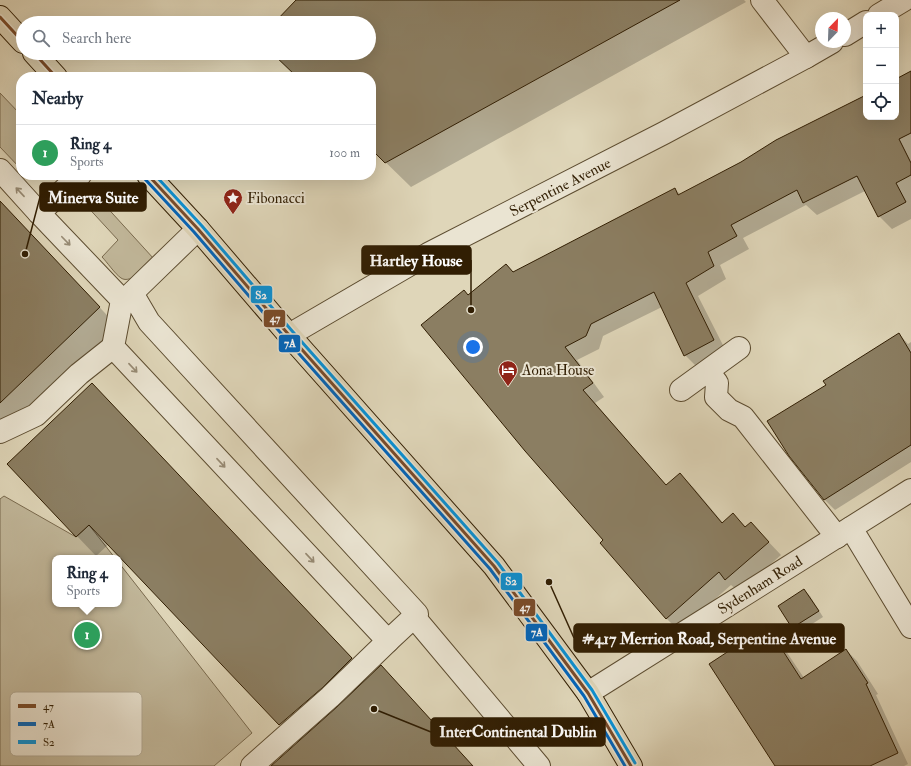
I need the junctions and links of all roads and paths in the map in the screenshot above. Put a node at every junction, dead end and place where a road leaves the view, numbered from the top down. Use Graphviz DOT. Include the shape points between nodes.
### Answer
graph roads {
  1 [pos="762,0"];
  2 [pos="904,0"];
  3 [pos="884,12"];
  4 [pos="0,17"];
  5 [pos="863,24"];
  6 [pos="851,31"];
  7 [pos="16,34"];
  8 [pos="822,48"];
  9 [pos="806,57"];
  10 [pos="40,60"];
  11 [pos="51,72"];
  12 [pos="0,170"];
  13 [pos="75,180"];
  14 [pos="153,180"];
  15 [pos="39,213"];
  16 [pos="198,230"];
  17 [pos="127,296"];
  18 [pos="289,335"];
  19 [pos="113,347"];
  20 [pos="739,348"];
  21 [pos="708,371"];
  22 [pos="681,390"];
  23 [pos="0,432"];
  24 [pos="911,490"];
  25 [pos="844,532"];
  26 [pos="414,617"];
  27 [pos="911,627"];
  28 [pos="388,641"];
  29 [pos="588,693"];
  30 [pos="252,766"];
  31 [pos="540,766"];
  32 [pos="631,766"];
  1 -- 9 [label="street"];
  2 -- 3 [label="street"];
  4 -- 7 [label="main road"];
  5 -- 6 [label="street"];
  8 -- 9 [label="street, Serpentine Avenue"];
  9 -- 18 [label="street, Serpentine Avenue" via="428,254"];
  10 -- 11 [label="main road"];
  15 -- 12 [label="street, one-way"];
  13 -- 15 [label="street"];
  14 -- 16 [label="main road"];
  15 -- 17 [label="street, one-way"];
  16 -- 17 [label="street"];
  16 -- 18 [label="main road"];
  17 -- 19 [label="street"];
  17 -- 26 [label="street" via="412,608 417,614"];
  18 -- 29 [label="main road" via="494,566"];
  19 -- 23 [label="street" via="79,374 36,415"];
  19 -- 28 [label="street, one-way"];
  20 -- 21 [label="street"];
  21 -- 22 [label="street"];
  21 -- 25 [label="street" via="717,383 716,397 729,410 743,417"];
  24 -- 25 [label="street, Sydenham Road"];
  25 -- 27 [label="street"];
  25 -- 29 [label="street, Sydenham Road"];
  26 -- 28 [label="street"];
  26 -- 31 [label="street"];
  28 -- 30 [label="street"];
  29 -- 32 [label="main road"];
}
